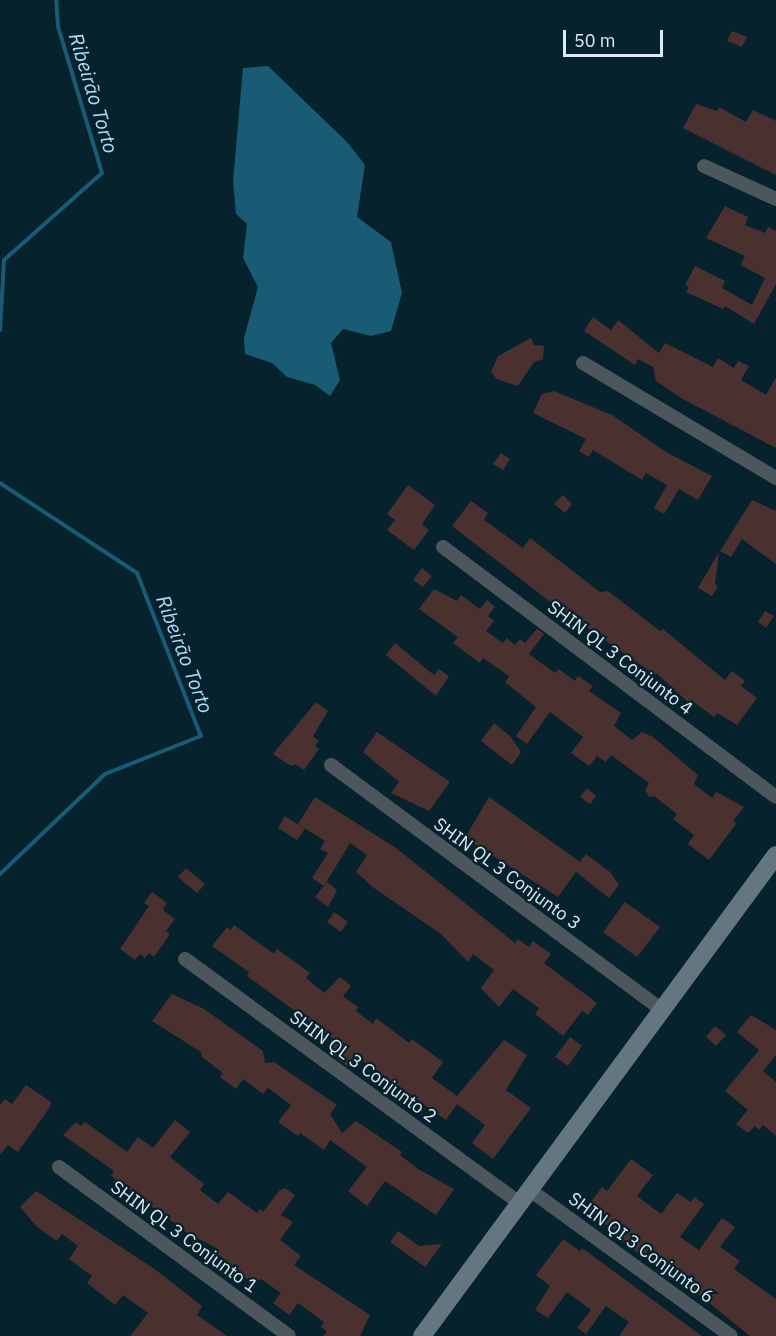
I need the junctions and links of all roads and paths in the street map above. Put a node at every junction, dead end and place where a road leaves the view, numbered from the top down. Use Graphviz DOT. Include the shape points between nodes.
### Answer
graph roads {
  1 [pos="704,166"];
  2 [pos="776,199"];
  3 [pos="583,363"];
  4 [pos="776,478"];
  5 [pos="443,547"];
  6 [pos="331,765"];
  7 [pos="776,797"];
  8 [pos="776,855"];
  9 [pos="185,958"];
  10 [pos="663,1011"];
  11 [pos="59,1167"];
  12 [pos="525,1197"];
  13 [pos="289,1336"];
  14 [pos="422,1336"];
  15 [pos="731,1336"];
  1 -- 2 [label="street"];
  3 -- 4 [label="street"];
  5 -- 7 [label="street, SHIN QL 3 Conjunto 4"];
  6 -- 10 [label="street, SHIN QL 3 Conjunto 3"];
  8 -- 10 [label="street"];
  9 -- 12 [label="street, SHIN QL 3 Conjunto 2"];
  10 -- 12 [label="street"];
  11 -- 13 [label="street, SHIN QL 3 Conjunto 1"];
  12 -- 14 [label="street"];
  12 -- 15 [label="street, SHIN QI 3 Conjunto 6"];
}
